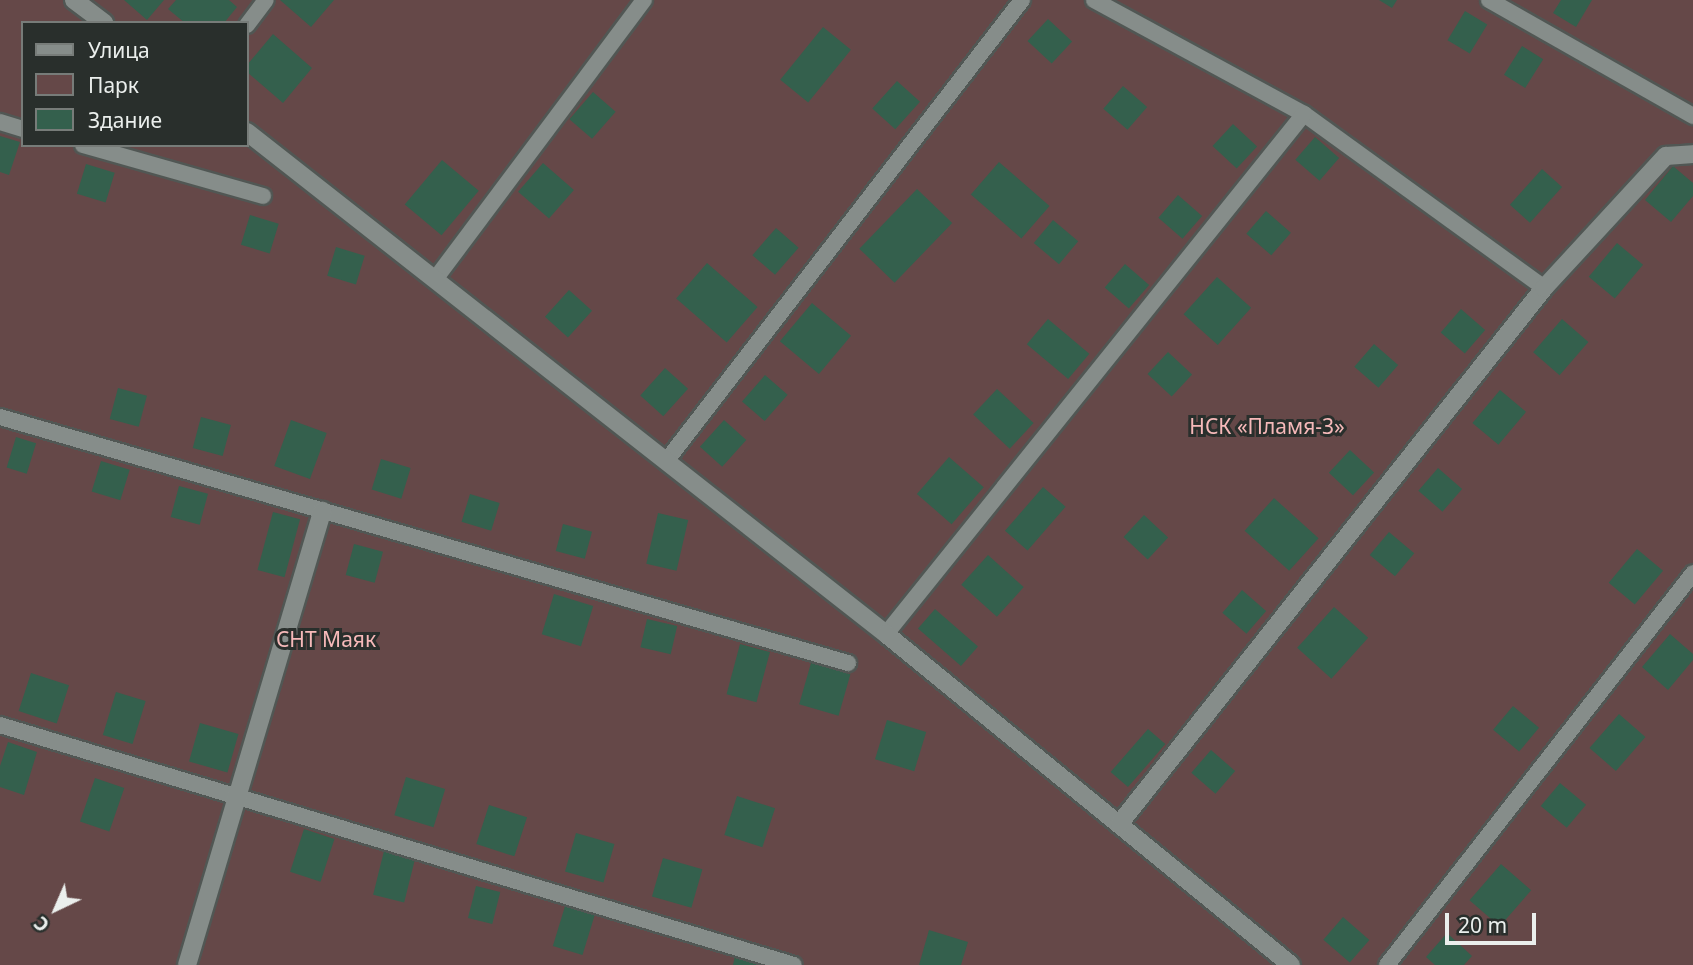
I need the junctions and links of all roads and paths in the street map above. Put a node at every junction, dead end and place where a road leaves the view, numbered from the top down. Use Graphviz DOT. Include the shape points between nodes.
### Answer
graph roads {
  1 [pos="74,0"];
  2 [pos="266,0"];
  3 [pos="644,0"];
  4 [pos="1022,0"];
  5 [pos="1094,0"];
  6 [pos="1489,0"];
  7 [pos="100,21"];
  8 [pos="248,24"];
  9 [pos="1304,114"];
  10 [pos="1693,116"];
  11 [pos="0,122"];
  12 [pos="21,127"];
  13 [pos="248,133"];
  14 [pos="90,147"];
  15 [pos="1693,154"];
  16 [pos="263,196"];
  17 [pos="436,278"];
  18 [pos="1544,288"];
  19 [pos="0,417"];
  20 [pos="667,460"];
  21 [pos="323,511"];
  22 [pos="1693,573"];
  23 [pos="886,634"];
  24 [pos="848,663"];
  25 [pos="0,725"];
  26 [pos="236,796"];
  27 [pos="1120,824"];
  28 [pos="187,965"];
  29 [pos="794,965"];
  30 [pos="1291,965"];
  31 [pos="1387,965"];
  1 -- 7 [label="street"];
  2 -- 8 [label="lane"];
  3 -- 17 [label="lane"];
  4 -- 20 [label="lane"];
  5 -- 9 [label="lane"];
  6 -- 10 [label="lane"];
  9 -- 18 [label="lane"];
  9 -- 23 [label="lane"];
  11 -- 12 [label="lane"];
  13 -- 17 [label="street"];
  14 -- 16 [label="lane"];
  15 -- 18 [label="street" via="1666,156"];
  17 -- 20 [label="street"];
  18 -- 27 [label="street"];
  19 -- 21 [label="lane"];
  20 -- 23 [label="street"];
  21 -- 24 [label="lane"];
  21 -- 26 [label="street"];
  22 -- 31 [label="lane"];
  23 -- 27 [label="street"];
  25 -- 26 [label="lane"];
  26 -- 28 [label="street"];
  26 -- 29 [label="lane"];
  27 -- 30 [label="street"];
}
